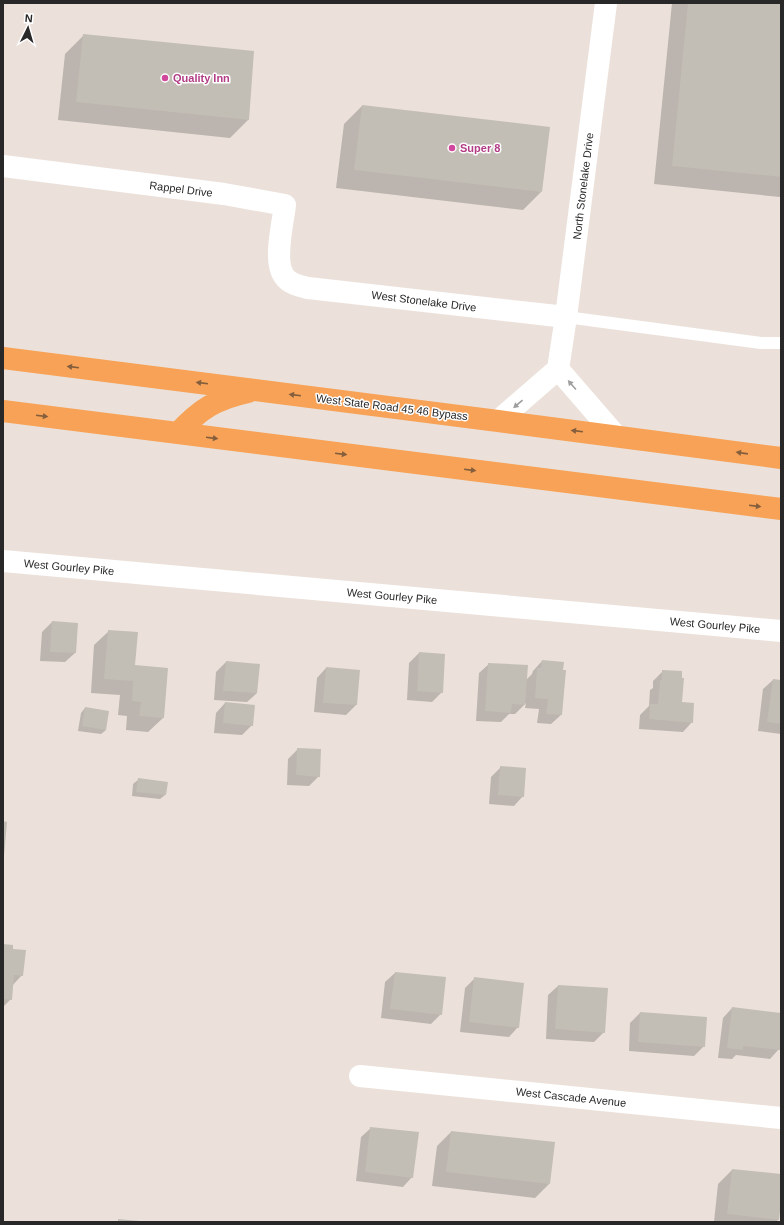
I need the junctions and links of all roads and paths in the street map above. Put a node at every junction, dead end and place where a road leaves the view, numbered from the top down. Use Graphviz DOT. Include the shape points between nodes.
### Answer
graph roads {
  1 [pos="606,3"];
  2 [pos="3,166"];
  3 [pos="284,276"];
  4 [pos="566,317"];
  5 [pos="781,343"];
  6 [pos="3,358"];
  7 [pos="558,369"];
  8 [pos="255,390"];
  9 [pos="5,413"];
  10 [pos="498,421"];
  11 [pos="178,433"];
  12 [pos="616,436"];
  13 [pos="781,458"];
  14 [pos="781,509"];
  15 [pos="3,561"];
  16 [pos="781,631"];
  17 [pos="360,1076"];
  18 [pos="781,1118"];
  1 -- 4 [label="street, North Stonelake Drive"];
  2 -- 3 [label="street, Rappel Drive" via="224,194 285,205 279,254"];
  3 -- 4 [label="street, West Stonelake Drive" via="295,285 308,288"];
  4 -- 5 [label="lane" via="761,343"];
  4 -- 7 [label="street, North Stonelake Drive"];
  8 -- 6 [label="highway, West State Road 45 46 Bypass, one-way"];
  7 -- 10 [label="street, one-way"];
  12 -- 7 [label="street, one-way"];
  10 -- 8 [label="highway, West State Road 45 46 Bypass, one-way"];
  8 -- 11 [label="highway" via="208,406"];
  9 -- 11 [label="highway, one-way"];
  12 -- 10 [label="highway, West State Road 45 46 Bypass, one-way"];
  11 -- 14 [label="highway, one-way"];
  13 -- 12 [label="highway, West State Road 45 46 Bypass, one-way"];
  15 -- 16 [label="street, West Gourley Pike"];
  17 -- 18 [label="street, West Cascade Avenue"];
}
